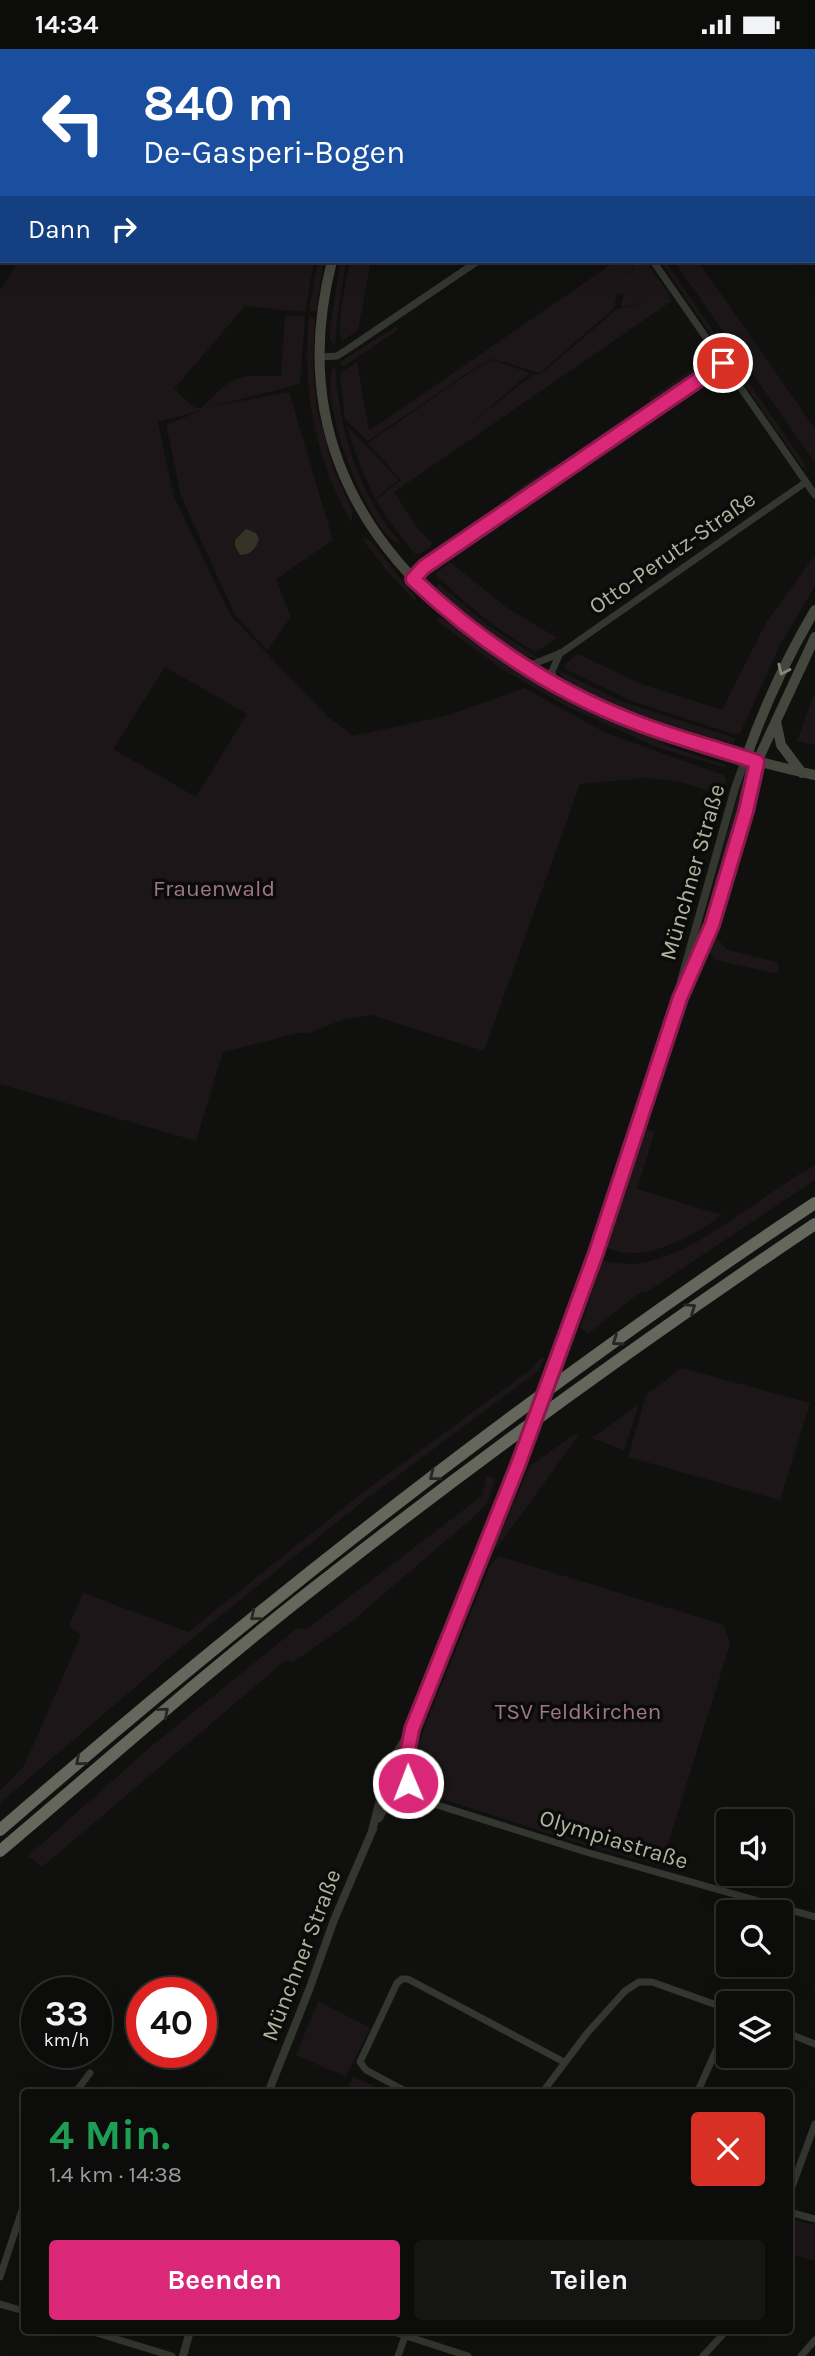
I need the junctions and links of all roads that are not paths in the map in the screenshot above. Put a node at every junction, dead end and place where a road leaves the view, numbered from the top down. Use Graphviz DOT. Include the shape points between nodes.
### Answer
graph roads {
  1 [pos="332,263"];
  2 [pos="475,263"];
  3 [pos="654,263"];
  4 [pos="321,357"];
  5 [pos="723,363"];
  6 [pos="806,482"];
  7 [pos="815,495"];
  8 [pos="413,579"];
  9 [pos="815,610"];
  10 [pos="815,637"];
  11 [pos="561,653"];
  12 [pos="525,667"];
  13 [pos="556,685"];
  14 [pos="776,717"];
  15 [pos="746,758"];
  16 [pos="757,762"];
  17 [pos="802,772"];
  18 [pos="815,775"];
  19 [pos="680,998"];
  20 [pos="815,1193"];
  21 [pos="815,1203"];
  22 [pos="796,1216"];
  23 [pos="815,1224"];
  24 [pos="412,1729"];
  25 [pos="391,1761"];
  26 [pos="406,1767"];
  27 [pos="407,1786"];
  28 [pos="382,1788"];
  29 [pos="395,1793"];
  30 [pos="0,1830"];
  31 [pos="372,1831"];
  32 [pos="0,1851"];
  33 [pos="815,1917"];
  34 [pos="716,2005"];
  35 [pos="793,2035"];
  36 [pos="815,2044"];
  37 [pos="716,2051"];
  38 [pos="565,2062"];
  39 [pos="90,2073"];
  40 [pos="78,2089"];
  41 [pos="270,2089"];
  42 [pos="402,2089"];
  43 [pos="545,2089"];
  44 [pos="699,2089"];
  45 [pos="815,2124"];
  46 [pos="793,2184"];
  47 [pos="21,2213"];
  48 [pos="793,2213"];
  49 [pos="815,2219"];
  50 [pos="0,2277"];
  51 [pos="0,2304"];
  52 [pos="21,2310"];
  53 [pos="109,2334"];
  54 [pos="189,2334"];
  55 [pos="407,2334"];
  56 [pos="410,2334"];
  57 [pos="723,2334"];
  58 [pos="815,2340"];
  59 [pos="172,2356"];
  60 [pos="183,2356"];
  61 [pos="398,2356"];
  62 [pos="468,2356"];
  63 [pos="703,2356"];
  64 [pos="801,2356"];
  1 -- 4 [label="main road"];
  2 -- 4 [label="street" via="337,356"];
  3 -- 5 [label="street"];
  4 -- 8 [label="main road" via="328,425 346,481 375,532"];
  5 -- 6 [label="street"];
  5 -- 8 [label="street" via="424,567"];
  6 -- 7 [label="street"];
  6 -- 11 [label="street, Otto-Perutz-Straße"];
  8 -- 12 [label="main road" via="460,621"];
  9 -- 15 [label="main road, one-way" via="794,644"];
  10 -- 14 [label="main road"];
  11 -- 12 [label="street, Otto-Perutz-Straße"];
  11 -- 13 [label="street" via="552,671"];
  12 -- 13 [label="main road"];
  13 -- 15 [label="main road" via="637,723"];
  14 -- 16 [label="main road"];
  14 -- 17 [label="main road" via="781,745"];
  15 -- 16 [label="main road"];
  15 -- 19 [label="street, Münchner Straße" via="681,981"];
  16 -- 17 [label="main road"];
  16 -- 19 [label="street, Münchner Straße" via="712,925"];
  17 -- 18 [label="main road"];
  19 -- 24 [label="street, Münchner Straße, bridge" via="562,1347"];
  20 -- 22 [label="highway"];
  21 -- 22 [label="highway"];
  22 -- 30 [label="highway, one-way" via="576,1369 448,1465 195,1665"];
  32 -- 23 [label="highway, one-way" via="331,1575 575,1390"];
  24 -- 25 [label="street, Münchner Straße"];
  24 -- 26 [label="street, Münchner Straße"];
  25 -- 26 [label="street"];
  25 -- 28 [label="street, Münchner Straße" via="378,1771"];
  26 -- 27 [label="street, Münchner Straße" via="410,1776"];
  27 -- 29 [label="street, Münchner Straße"];
  27 -- 33 [label="street, Olympiastraße" via="435,1804"];
  28 -- 29 [label="street"];
  28 -- 31 [label="street, Münchner Straße"];
  29 -- 31 [label="street, Münchner Straße"];
  31 -- 41 [label="street, Münchner Straße"];
  34 -- 38 [label="street" via="652,1982 639,1982 625,1991"];
  35 -- 36 [label="street"];
  37 -- 44 [label="street"];
  38 -- 42 [label="street" via="402,1979 360,2061 366,2070"];
  38 -- 43 [label="street"];
  39 -- 40 [label="street"];
  45 -- 46 [label="street"];
  47 -- 50 [label="street"];
  48 -- 49 [label="street"];
  51 -- 52 [label="street"];
  53 -- 59 [label="street"];
  54 -- 60 [label="street"];
  55 -- 61 [label="street"];
  56 -- 62 [label="street"];
  57 -- 63 [label="street"];
  58 -- 64 [label="street"];
}
